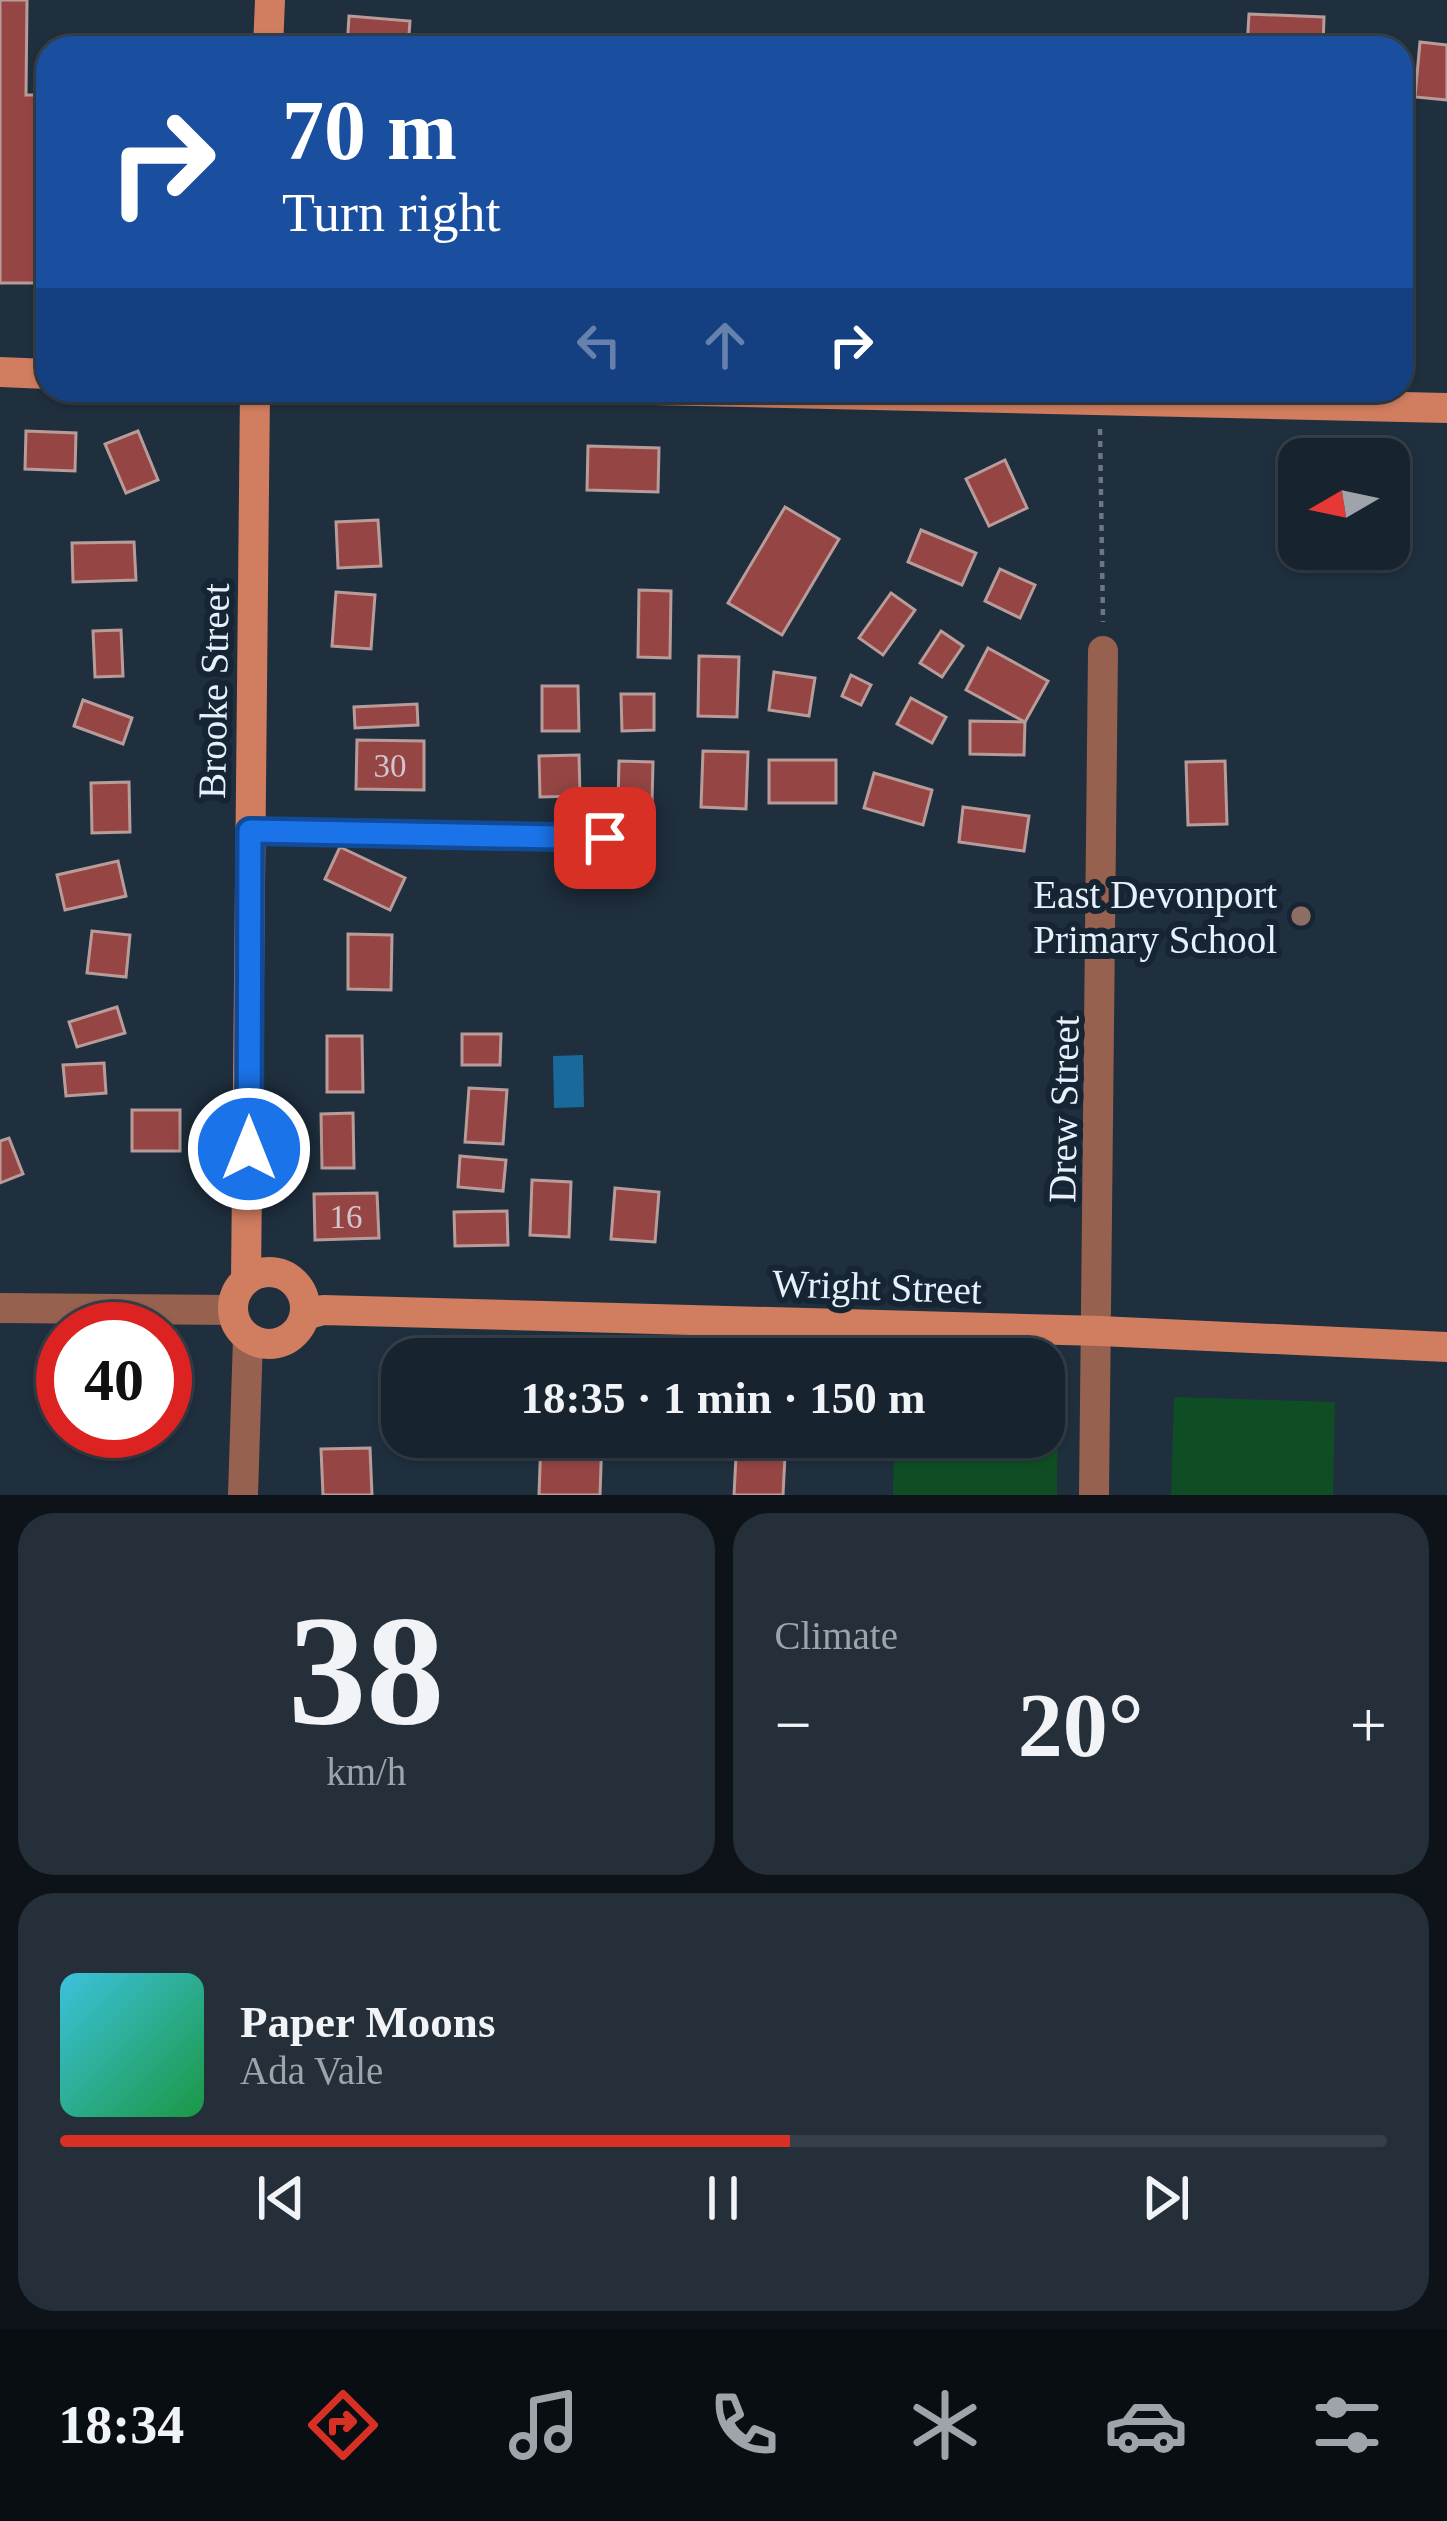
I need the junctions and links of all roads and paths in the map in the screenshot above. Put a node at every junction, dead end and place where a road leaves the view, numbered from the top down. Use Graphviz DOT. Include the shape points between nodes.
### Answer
graph roads {
  1 [pos="270,0"];
  2 [pos="268,36"];
  3 [pos="0,372"];
  4 [pos="36,374"];
  5 [pos="255,402"];
  6 [pos="1099,402"];
  7 [pos="1186,402"];
  8 [pos="1447,408"];
  9 [pos="1103,651"];
  10 [pos="250,831"];
  11 [pos="605,838"];
  12 [pos="245,1280"];
  13 [pos="0,1308"];
  14 [pos="233,1310"];
  15 [pos="305,1315"];
  16 [pos="1100,1331"];
  17 [pos="248,1338"];
  18 [pos="1447,1347"];
  19 [pos="243,1495"];
  20 [pos="1094,1495"];
  1 -- 2 [label="street"];
  3 -- 4 [label="street"];
  5 -- 10 [label="street, Brooke Street"];
  6 -- 9 [label="path"];
  7 -- 8 [label="street"];
  9 -- 16 [label="street, Drew Street"];
  10 -- 11 [label="lane"];
  10 -- 12 [label="street, Brooke Street"];
  12 -- 14 [label="street"];
  12 -- 15 [label="street" via="266,1271 288,1276 303,1293"];
  13 -- 14 [label="street"];
  14 -- 17 [label="street"];
  15 -- 16 [label="street, Wright Street"];
  15 -- 17 [label="street" via="283,1342"];
  16 -- 18 [label="street, Wright Street"];
  16 -- 20 [label="street, Drew Street"];
  17 -- 19 [label="street"];
}
